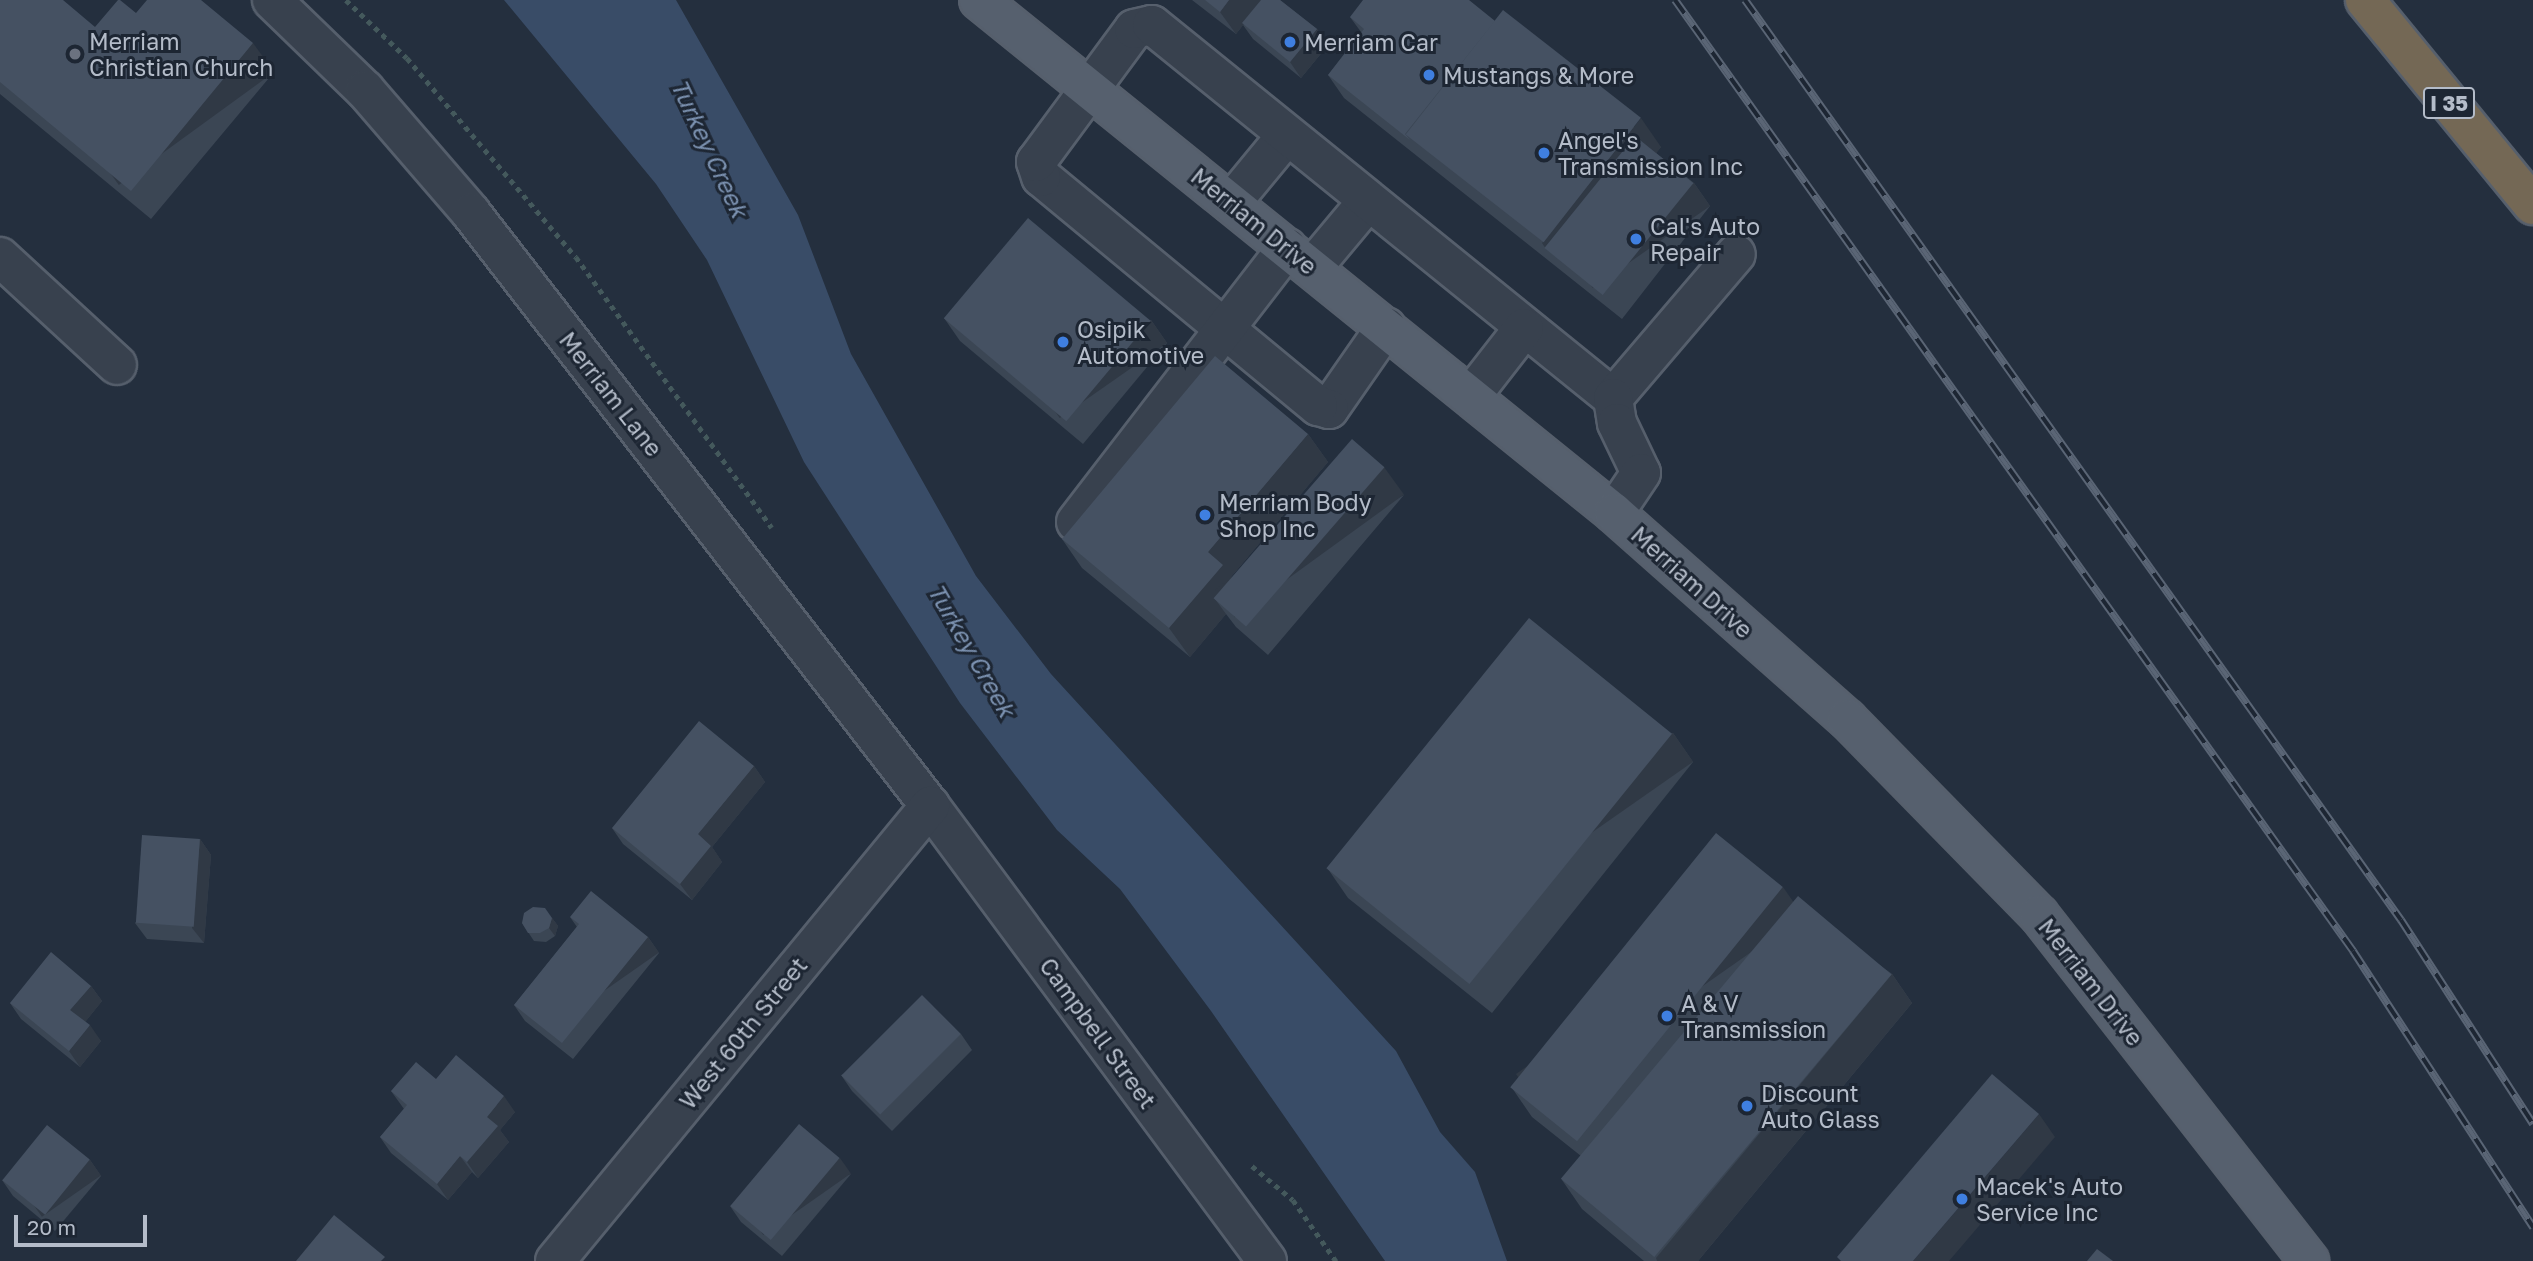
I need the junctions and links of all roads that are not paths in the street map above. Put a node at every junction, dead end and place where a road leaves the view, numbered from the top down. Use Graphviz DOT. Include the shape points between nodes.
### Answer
graph roads {
  1 [pos="272,0"];
  2 [pos="979,0"];
  3 [pos="2365,0"];
  4 [pos="1091,90"];
  5 [pos="1287,135"];
  6 [pos="1367,201"];
  7 [pos="1231,204"];
  8 [pos="2533,205"];
  9 [pos="1736,254"];
  10 [pos="0,257"];
  11 [pos="1299,258"];
  12 [pos="1386,327"];
  13 [pos="1524,328"];
  14 [pos="1225,329"];
  15 [pos="117,365"];
  16 [pos="1471,396"];
  17 [pos="1613,398"];
  18 [pos="1615,513"];
  19 [pos="1076,522"];
  20 [pos="930,806"];
  21 [pos="555,1261"];
  22 [pos="1267,1261"];
  23 [pos="2309,1261"];
  1 -- 20 [label="street, Merriam Lane" via="365,90 471,213"];
  2 -- 4 [label="main road, Merriam Drive"];
  3 -- 8 [label="highway, I 35"];
  4 -- 5 [label="street" via="1134,29 1152,25"];
  4 -- 7 [label="main road, Merriam Drive"];
  4 -- 14 [label="street" via="1036,162 1041,177"];
  5 -- 6 [label="street"];
  5 -- 7 [label="street"];
  6 -- 11 [label="street"];
  6 -- 13 [label="street"];
  7 -- 11 [label="main road, Merriam Drive"];
  9 -- 17 [label="street"];
  10 -- 15 [label="street"];
  11 -- 12 [label="main road, Merriam Drive"];
  11 -- 14 [label="street"];
  12 -- 14 [label="street" via="1328,409 1318,406"];
  12 -- 16 [label="main road, Merriam Drive"];
  13 -- 16 [label="street"];
  13 -- 17 [label="street"];
  14 -- 19 [label="street"];
  16 -- 18 [label="main road, Merriam Drive"];
  17 -- 18 [label="street" via="1617,423 1641,473"];
  18 -- 23 [label="main road, Merriam Drive" via="1847,719 2039,915"];
  20 -- 21 [label="street, West 60th Street"];
  20 -- 22 [label="street, Campbell Street"];
}
